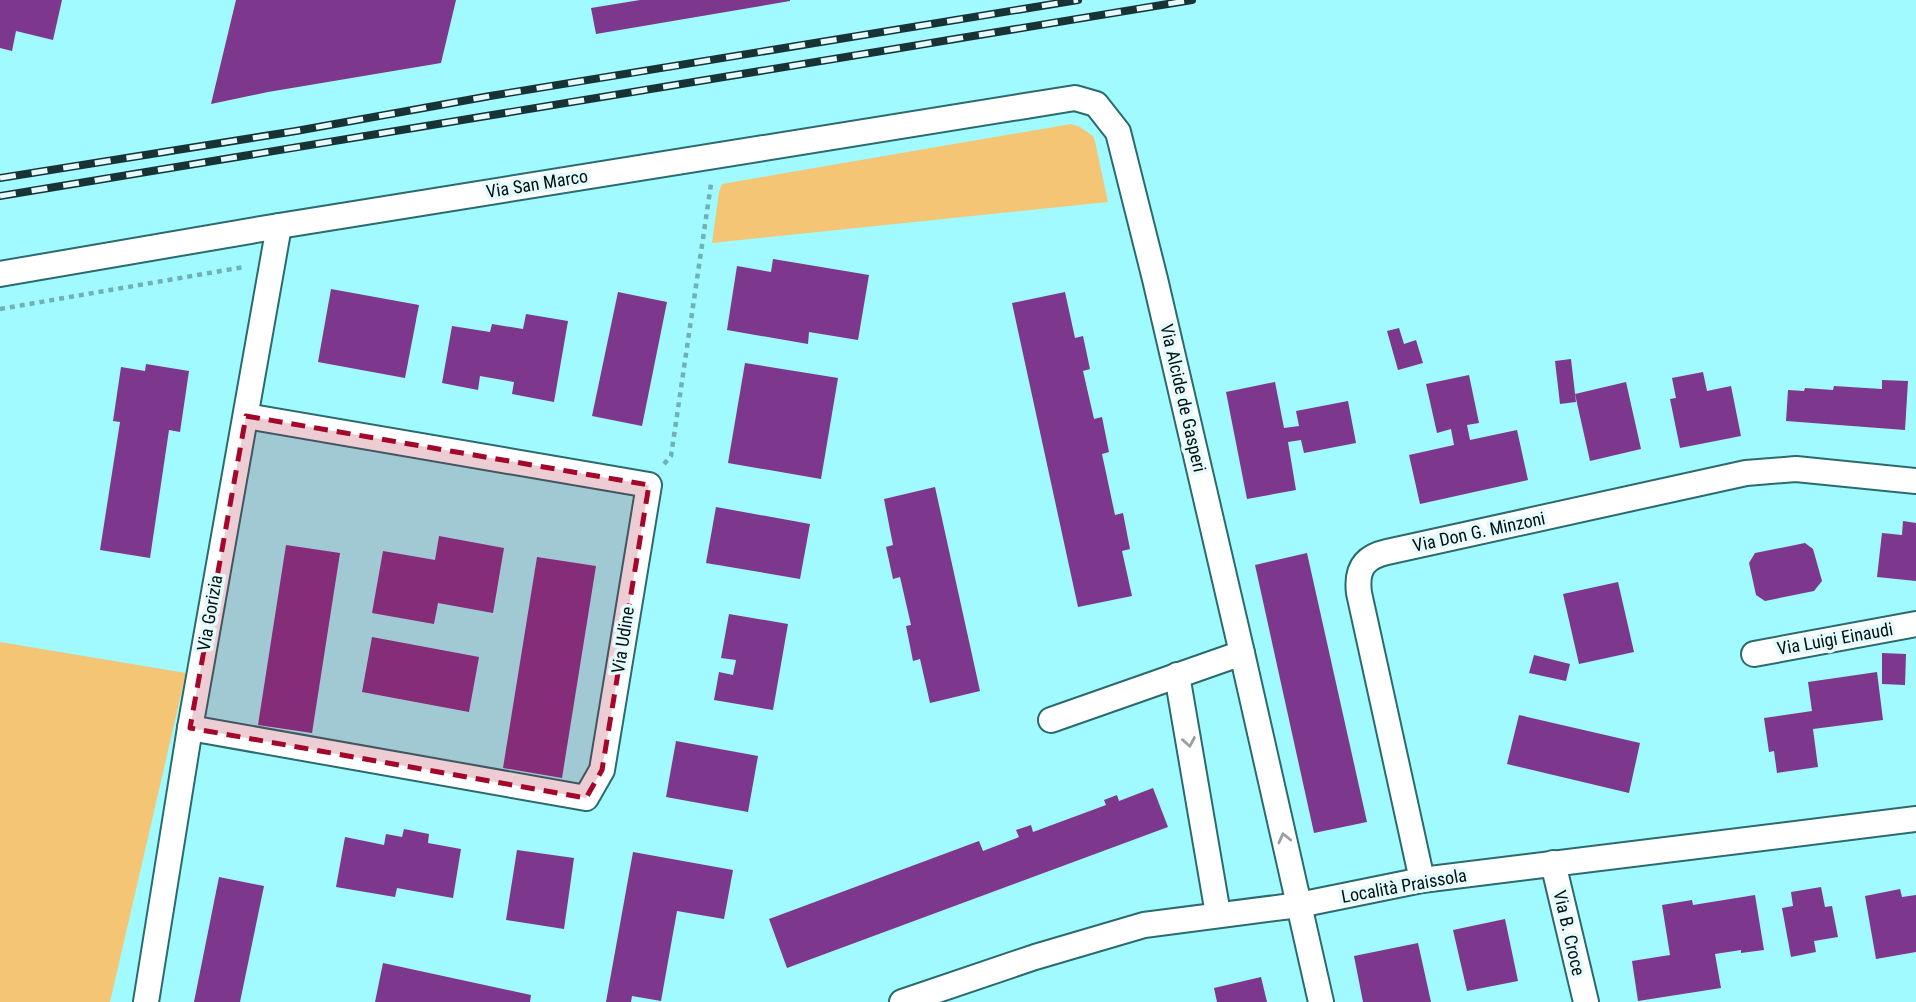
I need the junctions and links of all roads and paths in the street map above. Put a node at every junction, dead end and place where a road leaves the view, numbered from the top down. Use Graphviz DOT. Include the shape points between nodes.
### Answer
graph roads {
  1 [pos="1074,98"];
  2 [pos="716,155"];
  3 [pos="279,226"];
  4 [pos="247,267"];
  5 [pos="0,274"];
  6 [pos="0,309"];
  7 [pos="246,416"];
  8 [pos="1916,481"];
  9 [pos="649,485"];
  10 [pos="1916,624"];
  11 [pos="1242,653"];
  12 [pos="1754,654"];
  13 [pos="1177,675"];
  14 [pos="1051,720"];
  15 [pos="190,728"];
  16 [pos="1916,819"];
  17 [pos="1553,863"];
  18 [pos="1422,880"];
  19 [pos="1299,905"];
  20 [pos="1218,914"];
  21 [pos="146,1002"];
  22 [pos="902,1002"];
  23 [pos="1321,1002"];
  24 [pos="1586,1002"];
  1 -- 2 [label="street, Via San Marco"];
  1 -- 11 [label="street, Via Alcide de Gasperi" via="1096,104 1118,132"];
  2 -- 3 [label="street, Via San Marco"];
  2 -- 9 [label="path" via="671,456"];
  3 -- 5 [label="street, Via San Marco"];
  3 -- 7 [label="street, Via Gorizia"];
  4 -- 6 [label="path"];
  7 -- 9 [label="street"];
  7 -- 15 [label="street, Via Gorizia"];
  8 -- 18 [label="street, Via Don G. Minzoni" via="1796,469 1746,473 1376,554 1367,560 1357,580 1359,593"];
  9 -- 15 [label="street, Via Udine" via="602,771 586,798"];
  10 -- 12 [label="street, Via Luigi Einaudi"];
  11 -- 13 [label="street"];
  19 -- 11 [label="street, Via Alcide de Gasperi, one-way"];
  13 -- 14 [label="street"];
  13 -- 20 [label="street, one-way"];
  15 -- 21 [label="street, Via Gorizia"];
  16 -- 17 [label="street, Località Praissola"];
  17 -- 18 [label="street, Località Praissola"];
  17 -- 24 [label="street, Via B. Croce"];
  18 -- 19 [label="street, Località Praissola"];
  19 -- 20 [label="street, Località Praissola"];
  19 -- 23 [label="street, Via Alcide de Gasperi"];
  20 -- 22 [label="street, Località Praissola" via="1144,925"];
}
